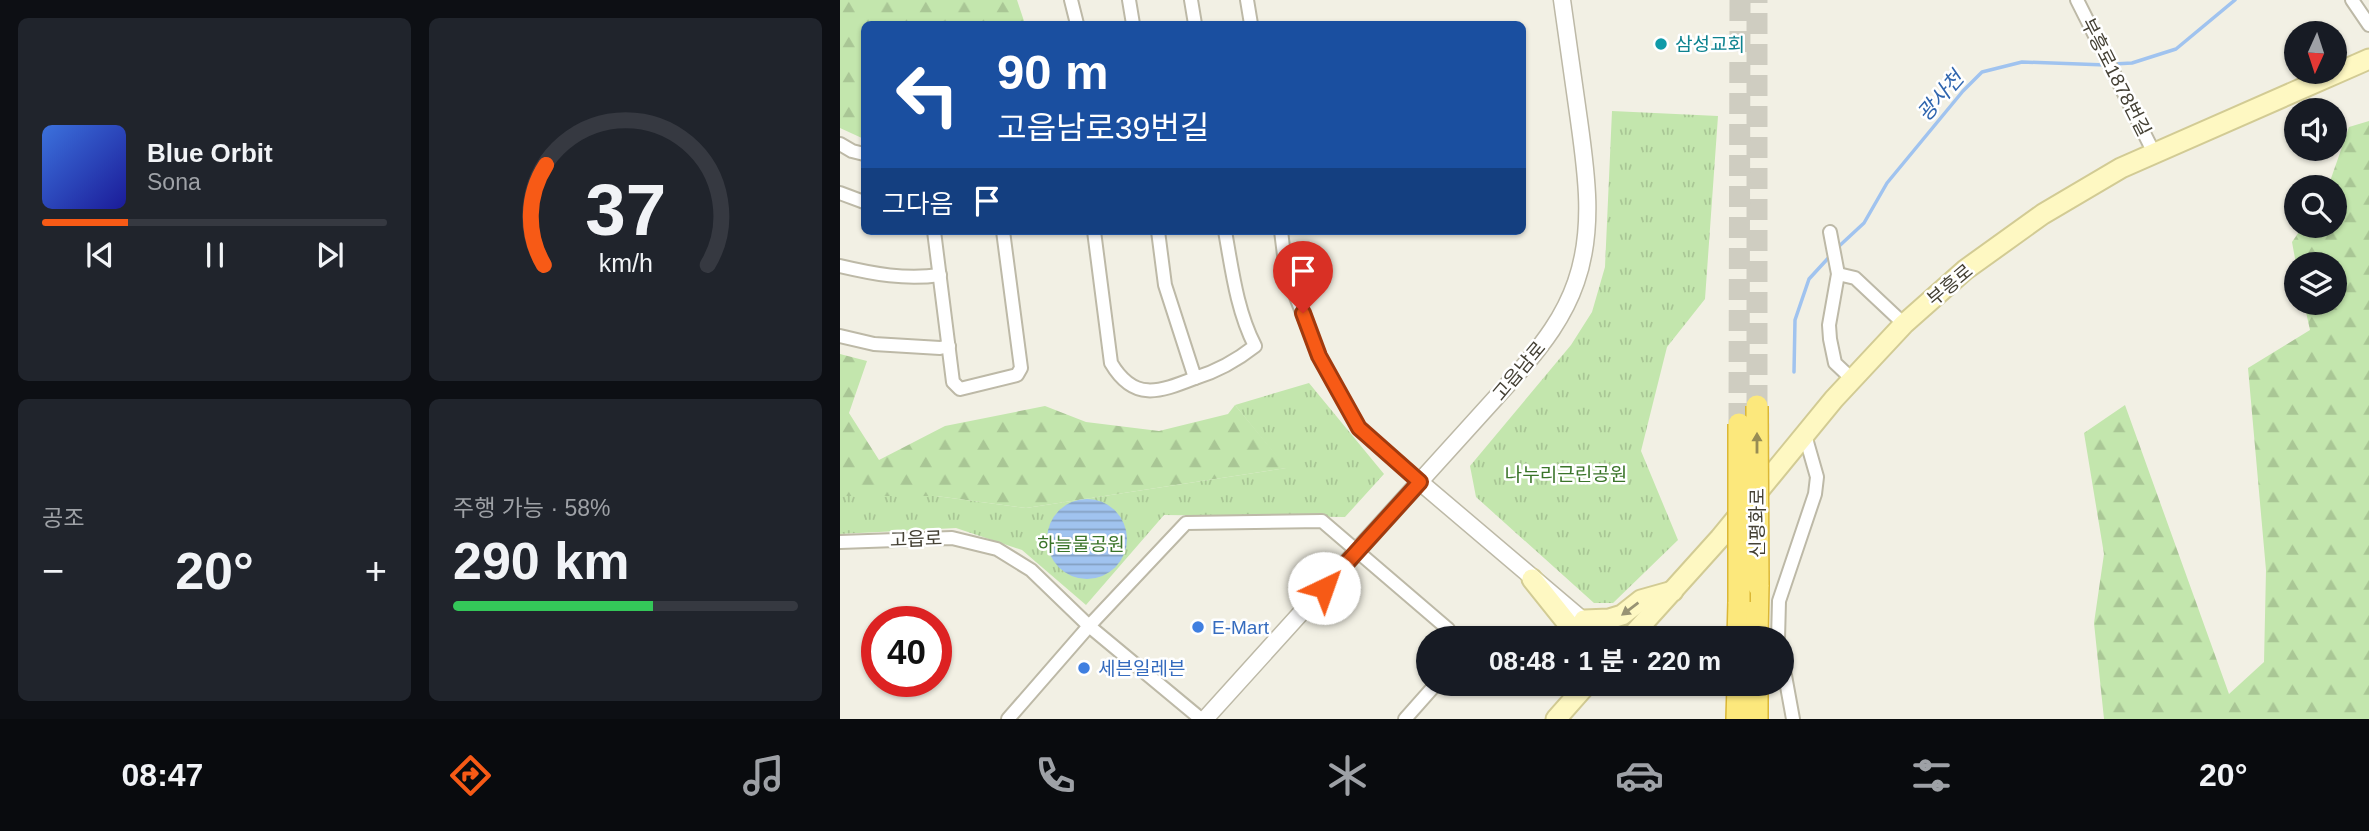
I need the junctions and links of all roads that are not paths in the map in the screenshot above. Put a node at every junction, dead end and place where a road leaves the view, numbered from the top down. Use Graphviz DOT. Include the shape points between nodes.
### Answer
graph roads {
  1 [pos="1071,0"];
  2 [pos="1129,0"];
  3 [pos="1191,0"];
  4 [pos="1247,0"];
  5 [pos="1562,0"];
  6 [pos="2077,0"];
  7 [pos="2352,0"];
  8 [pos="1076,21"];
  9 [pos="1132,21"];
  10 [pos="1194,21"];
  11 [pos="1250,21"];
  12 [pos="2369,25"];
  13 [pos="2369,59"];
  14 [pos="840,144"];
  15 [pos="861,153"];
  16 [pos="2154,153"];
  17 [pos="840,193"];
  18 [pos="861,201"];
  19 [pos="1830,232"];
  20 [pos="935,235"];
  21 [pos="1004,235"];
  22 [pos="1095,235"];
  23 [pos="1159,235"];
  24 [pos="1227,235"];
  25 [pos="1282,235"];
  26 [pos="840,266"];
  27 [pos="1838,274"];
  28 [pos="940,275"];
  29 [pos="1905,324"];
  30 [pos="840,336"];
  31 [pos="949,346"];
  32 [pos="1195,378"];
  33 [pos="1853,380"];
  34 [pos="1757,407"];
  35 [pos="1739,425"];
  36 [pos="1805,435"];
  37 [pos="1420,482"];
  38 [pos="840,542"];
  39 [pos="1357,550"];
  40 [pos="1532,579"];
  41 [pos="1674,590"];
  42 [pos="1088,626"];
  43 [pos="1445,626"];
  44 [pos="1570,626"];
  45 [pos="1591,626"];
  46 [pos="1641,626"];
  47 [pos="1738,626"];
  48 [pos="1758,626"];
  49 [pos="1778,626"];
  50 [pos="1425,696"];
  51 [pos="1562,696"];
  52 [pos="1576,696"];
  53 [pos="1738,696"];
  54 [pos="1757,696"];
  55 [pos="1789,696"];
  56 [pos="1008,719"];
  57 [pos="1203,719"];
  58 [pos="1405,719"];
  59 [pos="1555,719"];
  60 [pos="1737,719"];
  61 [pos="1757,719"];
  62 [pos="1793,719"];
  1 -- 8 [label="street"];
  2 -- 9 [label="street"];
  3 -- 10 [label="street"];
  4 -- 11 [label="street"];
  5 -- 37 [label="street, 고읍남로" via="1586,191 1587,229 1576,282 1562,315 1536,352"];
  6 -- 16 [label="street, 부흥로1878번길"];
  7 -- 12 [label="street"];
  13 -- 16 [label="main road, 부흥로"];
  14 -- 15 [label="street"];
  16 -- 29 [label="main road, 부흥로" via="2024,227 1965,270"];
  17 -- 18 [label="street"];
  19 -- 27 [label="street"];
  20 -- 28 [label="street"];
  21 -- 31 [label="street" via="1021,368 1017,375 960,389 953,382"];
  22 -- 32 [label="street" via="1111,363 1121,379 1148,391 1165,390"];
  23 -- 32 [label="street" via="1166,285"];
  24 -- 32 [label="street" via="1235,286 1255,346 1237,361"];
  25 -- 37 [label="street" via="1286,271 1314,344 1359,428"];
  26 -- 28 [label="street" via="916,279"];
  27 -- 29 [label="street" via="1855,278"];
  27 -- 33 [label="street" via="1830,339 1835,363"];
  28 -- 31 [label="street"];
  29 -- 33 [label="main road, 부흥로"];
  30 -- 31 [label="street" via="874,344"];
  33 -- 36 [label="main road, 부흥로"];
  48 -- 34 [label="highway, 신평화로, one-way, bridge"];
  35 -- 47 [label="highway, 신평화로, bridge"];
  36 -- 41 [label="main road, 부흥로"];
  36 -- 49 [label="street" via="1817,477 1815,494 1779,601"];
  37 -- 39 [label="street, 고읍남로"];
  37 -- 40 [label="street"];
  38 -- 42 [label="street, 고읍로" via="952,538 998,550 1031,570"];
  39 -- 42 [label="street" via="1322,521 1186,523"];
  39 -- 43 [label="street"];
  39 -- 57 [label="street, 고읍남로"];
  40 -- 44 [label="main road"];
  41 -- 45 [label="main road, one-way" via="1641,600 1622,615"];
  41 -- 46 [label="main road, 부흥로"];
  42 -- 56 [label="street"];
  42 -- 57 [label="street"];
  50 -- 58 [label="street"];
  51 -- 59 [label="main road"];
  52 -- 59 [label="main road"];
  53 -- 60 [label="highway"];
  54 -- 61 [label="highway"];
  55 -- 62 [label="street"];
}
